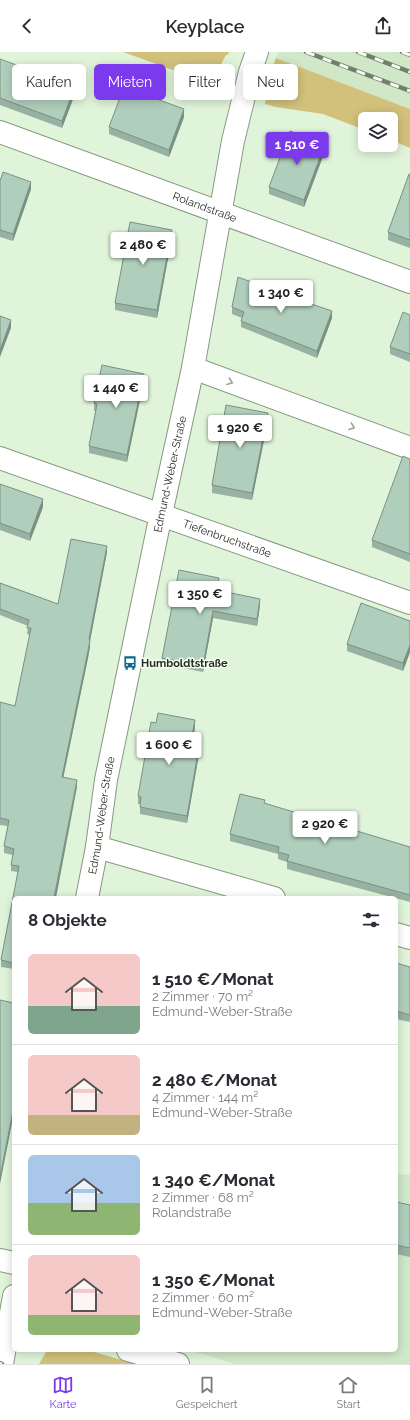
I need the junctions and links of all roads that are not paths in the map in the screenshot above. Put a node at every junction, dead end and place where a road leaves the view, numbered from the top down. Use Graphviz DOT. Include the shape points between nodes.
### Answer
graph roads {
  1 [pos="257,52"];
  2 [pos="0,132"];
  3 [pos="220,212"];
  4 [pos="410,282"];
  5 [pos="193,368"];
  6 [pos="410,448"];
  7 [pos="0,458"];
  8 [pos="161,514"];
  9 [pos="410,603"];
  10 [pos="97,847"];
  11 [pos="87,896"];
  12 [pos="267,896"];
  13 [pos="398,935"];
  14 [pos="410,938"];
  15 [pos="0,1260"];
  16 [pos="12,1263"];
  17 [pos="12,1314"];
  18 [pos="135,1352"];
  19 [pos="2,1364"];
  20 [pos="178,1364"];
  1 -- 3 [label="street, Edmund-Weber-Straße" via="233,141"];
  2 -- 3 [label="street, Rolandstraße"];
  3 -- 4 [label="street, Rolandstraße"];
  3 -- 5 [label="street, Edmund-Weber-Straße"];
  5 -- 6 [label="street, one-way"];
  5 -- 8 [label="street, Edmund-Weber-Straße"];
  7 -- 8 [label="street, Tiefenbruchstraße"];
  8 -- 9 [label="street, Tiefenbruchstraße"];
  8 -- 10 [label="street, Edmund-Weber-Straße" via="106,780"];
  10 -- 11 [label="street, Edmund-Weber-Straße"];
  10 -- 12 [label="street"];
  13 -- 14 [label="street"];
  15 -- 16 [label="street"];
  17 -- 19 [label="street"];
  18 -- 20 [label="street"];
}
